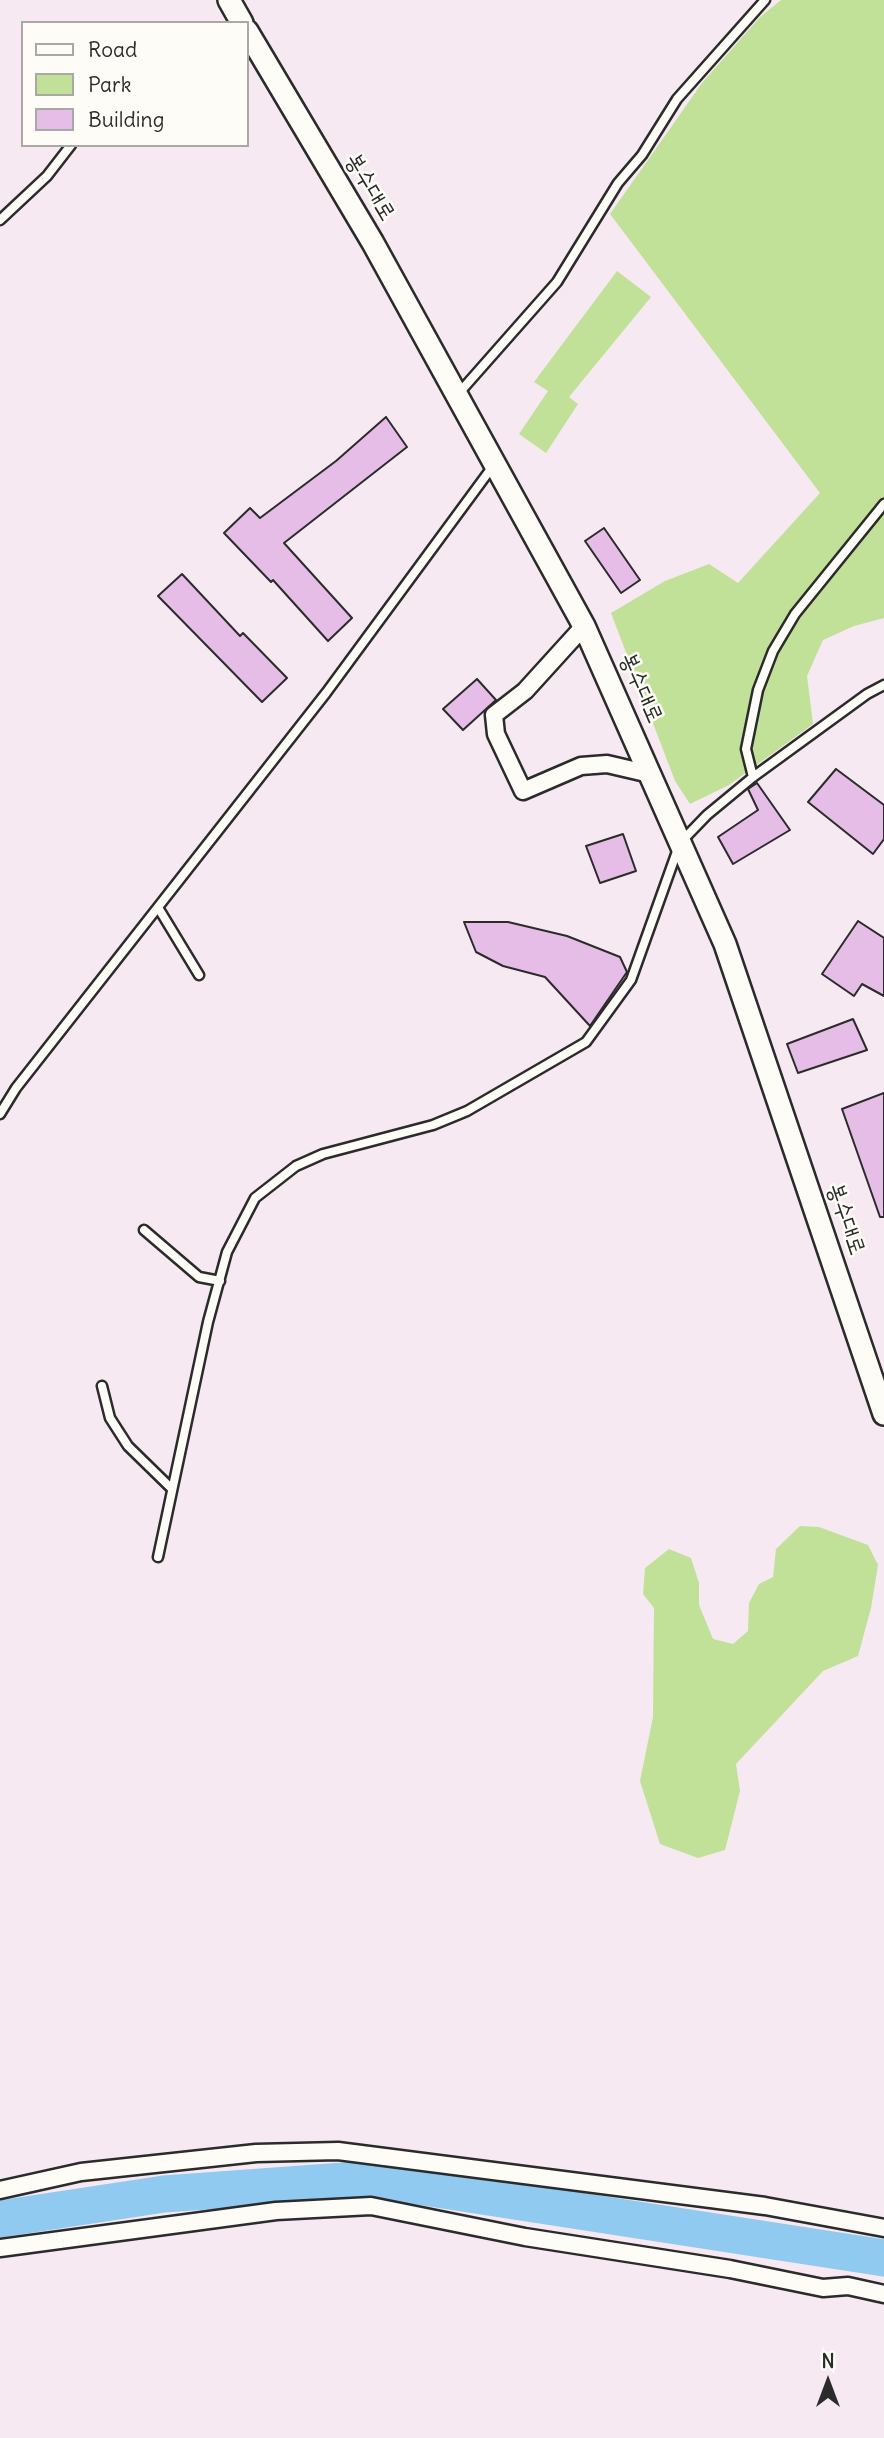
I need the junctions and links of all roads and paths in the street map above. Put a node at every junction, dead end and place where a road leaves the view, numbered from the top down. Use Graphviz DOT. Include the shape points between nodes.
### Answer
graph roads {
  1 [pos="229,0"];
  2 [pos="765,0"];
  3 [pos="240,21"];
  4 [pos="248,36"];
  5 [pos="69,147"];
  6 [pos="0,220"];
  7 [pos="457,395"];
  8 [pos="495,464"];
  9 [pos="884,504"];
  10 [pos="584,625"];
  11 [pos="884,685"];
  12 [pos="650,774"];
  13 [pos="753,777"];
  14 [pos="680,843"];
  15 [pos="159,909"];
  16 [pos="200,975"];
  17 [pos="0,1114"];
  18 [pos="144,1230"];
  19 [pos="219,1281"];
  20 [pos="102,1386"];
  21 [pos="884,1414"];
  22 [pos="172,1488"];
  23 [pos="158,1557"];
  24 [pos="0,2190"];
  25 [pos="884,2228"];
  26 [pos="0,2248"];
  27 [pos="884,2294"];
  1 -- 3 [label="main road, 봉수대로"];
  2 -- 7 [label="lane" via="677,99 557,282"];
  4 -- 7 [label="main road, 봉수대로" via="373,243"];
  5 -- 6 [label="lane" via="47,176"];
  7 -- 8 [label="main road, 봉수대로"];
  8 -- 10 [label="main road, 봉수대로"];
  8 -- 15 [label="lane"];
  9 -- 13 [label="lane" via="795,614 774,651 758,690 746,749"];
  10 -- 12 [label="main road, 봉수대로"];
  10 -- 12 [label="street" via="525,691 494,715 496,734 523,792 581,766 607,764"];
  11 -- 13 [label="lane"];
  12 -- 14 [label="main road, 봉수대로"];
  13 -- 14 [label="lane"];
  14 -- 19 [label="lane" via="631,980 586,1042 467,1111 296,1166 256,1198 227,1252"];
  14 -- 21 [label="main road, 봉수대로" via="725,944"];
  15 -- 16 [label="lane"];
  15 -- 17 [label="lane"];
  18 -- 19 [label="lane" via="199,1277"];
  19 -- 22 [label="lane"];
  20 -- 22 [label="lane" via="110,1418 128,1446"];
  22 -- 23 [label="lane"];
  24 -- 25 [label="street" via="81,2172 257,2153 338,2151 765,2206"];
  26 -- 27 [label="street" via="276,2211 371,2206 525,2237 823,2288 848,2286"];
}
